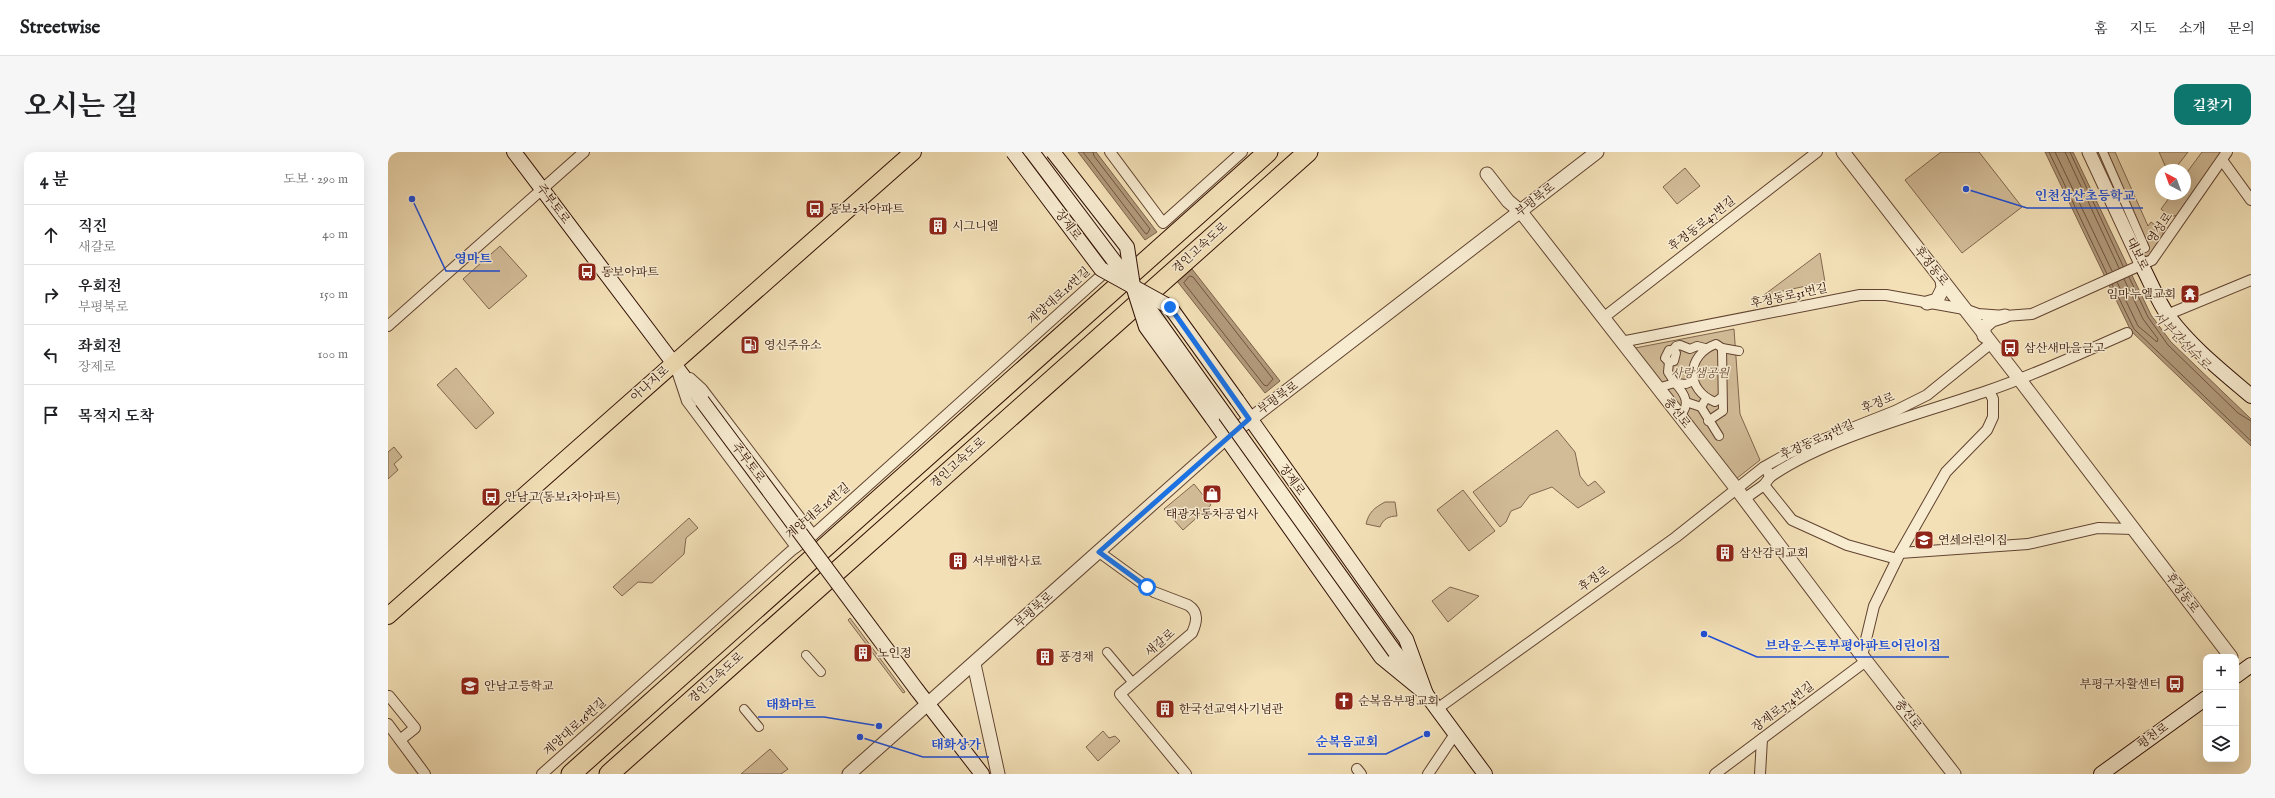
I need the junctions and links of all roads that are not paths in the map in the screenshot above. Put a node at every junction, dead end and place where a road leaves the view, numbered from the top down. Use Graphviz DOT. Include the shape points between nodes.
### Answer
graph roads {
  1 [pos="514,152"];
  2 [pos="584,152"];
  3 [pos="912,152"];
  4 [pos="1013,152"];
  5 [pos="1024,152"];
  6 [pos="1032,152"];
  7 [pos="1042,152"];
  8 [pos="1053,152"];
  9 [pos="1110,152"];
  10 [pos="1242,152"];
  11 [pos="1268,152"];
  12 [pos="1308,152"];
  13 [pos="1597,152"];
  14 [pos="1816,152"];
  15 [pos="1843,152"];
  16 [pos="2089,152"];
  17 [pos="2103,152"];
  18 [pos="2225,156"];
  19 [pos="1487,174"];
  20 [pos="542,189"];
  21 [pos="2251,200"];
  22 [pos="1521,212"];
  23 [pos="1166,231"];
  24 [pos="2145,248"];
  25 [pos="2142,266"];
  26 [pos="1110,268"];
  27 [pos="1942,280"];
  28 [pos="2251,280"];
  29 [pos="1133,286"];
  30 [pos="2092,288"];
  31 [pos="1927,303"];
  32 [pos="1964,309"];
  33 [pos="2005,316"];
  34 [pos="2166,316"];
  35 [pos="1603,318"];
  36 [pos="388,326"];
  37 [pos="2127,333"];
  38 [pos="1987,340"];
  39 [pos="1621,342"];
  40 [pos="1705,348"];
  41 [pos="1722,348"];
  42 [pos="1739,351"];
  43 [pos="674,363"];
  44 [pos="2020,380"];
  45 [pos="1693,381"];
  46 [pos="1675,383"];
  47 [pos="1657,388"];
  48 [pos="1989,390"];
  49 [pos="2251,396"];
  50 [pos="1707,397"];
  51 [pos="1722,397"];
  52 [pos="1686,402"];
  53 [pos="1701,407"];
  54 [pos="1680,416"];
  55 [pos="1249,419"];
  56 [pos="1708,421"];
  57 [pos="1719,436"];
  58 [pos="1226,438"];
  59 [pos="1764,467"];
  60 [pos="1767,481"];
  61 [pos="1736,488"];
  62 [pos="1744,499"];
  63 [pos="801,519"];
  64 [pos="2134,529"];
  65 [pos="784,532"];
  66 [pos="813,535"];
  67 [pos="796,547"];
  68 [pos="1099,552"];
  69 [pos="1898,556"];
  70 [pos="388,616"];
  71 [pos="1107,652"];
  72 [pos="2229,654"];
  73 [pos="806,655"];
  74 [pos="1864,659"];
  75 [pos="974,664"];
  76 [pos="821,672"];
  77 [pos="1133,683"];
  78 [pos="1426,694"];
  79 [pos="389,696"];
  80 [pos="2203,700"];
  81 [pos="928,704"];
  82 [pos="1437,708"];
  83 [pos="744,709"];
  84 [pos="388,724"];
  85 [pos="759,727"];
  86 [pos="1455,734"];
  87 [pos="1762,739"];
  88 [pos="400,740"];
  89 [pos="425,774"];
  90 [pos="542,774"];
  91 [pos="571,774"];
  92 [pos="609,774"];
  93 [pos="849,774"];
  94 [pos="982,774"];
  95 [pos="998,774"];
  96 [pos="1186,774"];
  97 [pos="1428,774"];
  98 [pos="1485,774"];
  99 [pos="1715,774"];
  100 [pos="1760,774"];
  101 [pos="1954,774"];
  102 [pos="2101,774"];
  1 -- 20 [label="main road, 주부토로"];
  2 -- 20 [label="street"];
  3 -- 43 [label="main road, 아나지로"];
  4 -- 29 [label="main road, 장제로, bridge" via="1101,269"];
  5 -- 26 [label="street"];
  6 -- 29 [label="main road, 장제로, bridge"];
  7 -- 26 [label="street, 계양대로16번길" via="1123,256"];
  8 -- 29 [label="main road, 장제로, bridge" via="1128,248"];
  9 -- 23 [label="street"];
  10 -- 23 [label="street"];
  11 -- 23 [label="highway, 경인고속도로"];
  12 -- 92 [label="highway, 경인고속도로"];
  13 -- 22 [label="street, 부평북로"];
  14 -- 35 [label="street, 후정동로47번길"];
  15 -- 27 [label="street, 후정동로"];
  16 -- 25 [label="street, 대보로"];
  17 -- 24 [label="street"];
  18 -- 21 [label="street, 영성로"];
  18 -- 25 [label="street, 영성로" via="2156,257"];
  19 -- 22 [label="street, 충선로" via="1508,201"];
  20 -- 36 [label="street"];
  20 -- 43 [label="main road, 주부토로"];
  22 -- 35 [label="street, 충선로"];
  22 -- 55 [label="street, 부평북로"];
  23 -- 91 [label="highway, 경인고속도로" via="1146,259"];
  25 -- 30 [label="street, 영성로"];
  25 -- 34 [label="main road, 대보로"];
  26 -- 66 [label="street, 계양대로16번길"];
  27 -- 31 [label="street" via="1943,288 1937,300"];
  27 -- 32 [label="street, 후정동로"];
  28 -- 34 [label="street"];
  29 -- 55 [label="main road, 장제로, bridge" via="1170,307"];
  29 -- 58 [label="main road, 장제로, bridge" via="1146,327"];
  29 -- 78 [label="main road, 장제로, bridge"];
  30 -- 33 [label="street, 후정동로31번길" via="2032,314"];
  31 -- 32 [label="street, 후정동로31번길"];
  31 -- 39 [label="street, 후정동로31번길" via="1886,295 1860,295"];
  32 -- 33 [label="street, 후정동로31번길" via="1978,314"];
  32 -- 38 [label="street, 후정동로"];
  33 -- 38 [label="street" via="1992,320 1984,327"];
  34 -- 49 [label="main road, 대보로"];
  35 -- 39 [label="street, 충선로"];
  37 -- 44 [label="street"];
  38 -- 44 [label="street, 후정동로"];
  38 -- 59 [label="street, 후정로" via="1927,395 1895,411 1789,452"];
  39 -- 47 [label="street, 충선로"];
  40 -- 41 [label="street" via="1716,344"];
  40 -- 45 [label="street" via="1698,354 1694,364"];
  40 -- 46 [label="street" via="1697,346 1685,349 1680,345 1669,350 1665,358 1669,362 1668,372"];
  41 -- 42 [label="street"];
  41 -- 51 [label="street"];
  43 -- 63 [label="street" via="702,389"];
  43 -- 65 [label="street" via="687,401"];
  43 -- 70 [label="main road, 아나지로"];
  43 -- 81 [label="main road, 주부토로, bridge"];
  44 -- 48 [label="street, 후정동로25번길"];
  44 -- 64 [label="street, 후정동로"];
  45 -- 46 [label="street" via="1686,384"];
  45 -- 50 [label="street"];
  46 -- 47 [label="street"];
  46 -- 52 [label="street" via="1684,393"];
  47 -- 54 [label="street, 충선로"];
  48 -- 60 [label="street, 후정동로25번길" via="1827,448"];
  48 -- 69 [label="street" via="1993,417 1987,430 1946,472"];
  50 -- 51 [label="street" via="1715,402"];
  50 -- 53 [label="street"];
  51 -- 56 [label="street" via="1722,411"];
  52 -- 53 [label="street"];
  52 -- 54 [label="street" via="1685,410"];
  53 -- 56 [label="street"];
  54 -- 61 [label="street, 충선로"];
  55 -- 58 [label="street, 부평북로"];
  55 -- 78 [label="main road, 장제로" via="1406,639"];
  56 -- 57 [label="street"];
  58 -- 68 [label="street, 부평북로"];
  58 -- 78 [label="main road, 장제로" via="1381,656"];
  59 -- 60 [label="street"];
  59 -- 61 [label="street, 후정로"];
  60 -- 62 [label="street"];
  60 -- 69 [label="street" via="1792,520 1847,545"];
  61 -- 62 [label="street, 충선로"];
  61 -- 82 [label="street, 후정로" via="1676,537"];
  62 -- 74 [label="street, 충선로"];
  63 -- 65 [label="street" via="798,532"];
  63 -- 66 [label="street"];
  64 -- 69 [label="street" via="2098,528 2028,544"];
  64 -- 72 [label="street, 후정동로"];
  65 -- 67 [label="street"];
  66 -- 67 [label="street, 계양대로16번길"];
  67 -- 90 [label="street, 계양대로16번길"];
  68 -- 75 [label="street, 부평북로"];
  68 -- 77 [label="street, 새갈로" via="1154,592 1188,605 1196,615 1192,633"];
  69 -- 74 [label="street" via="1874,606"];
  71 -- 77 [label="street"];
  73 -- 76 [label="street"];
  74 -- 87 [label="street, 장제로374번길"];
  74 -- 101 [label="street, 충선로"];
  75 -- 81 [label="street, 부평북로"];
  75 -- 95 [label="street"];
  77 -- 96 [label="street, 새갈로" via="1120,694"];
  78 -- 82 [label="main road, 장제로"];
  79 -- 88 [label="street" via="415,728"];
  80 -- 102 [label="main road, 평천로"];
  81 -- 93 [label="street, 부평북로"];
  81 -- 94 [label="main road, 주부토로"];
  82 -- 86 [label="main road, 장제로"];
  83 -- 85 [label="street"];
  84 -- 88 [label="street"];
  86 -- 97 [label="street"];
  86 -- 98 [label="main road, 장제로"];
  87 -- 99 [label="street, 장제로374번길"];
  87 -- 100 [label="street"];
  88 -- 89 [label="street"];
}
